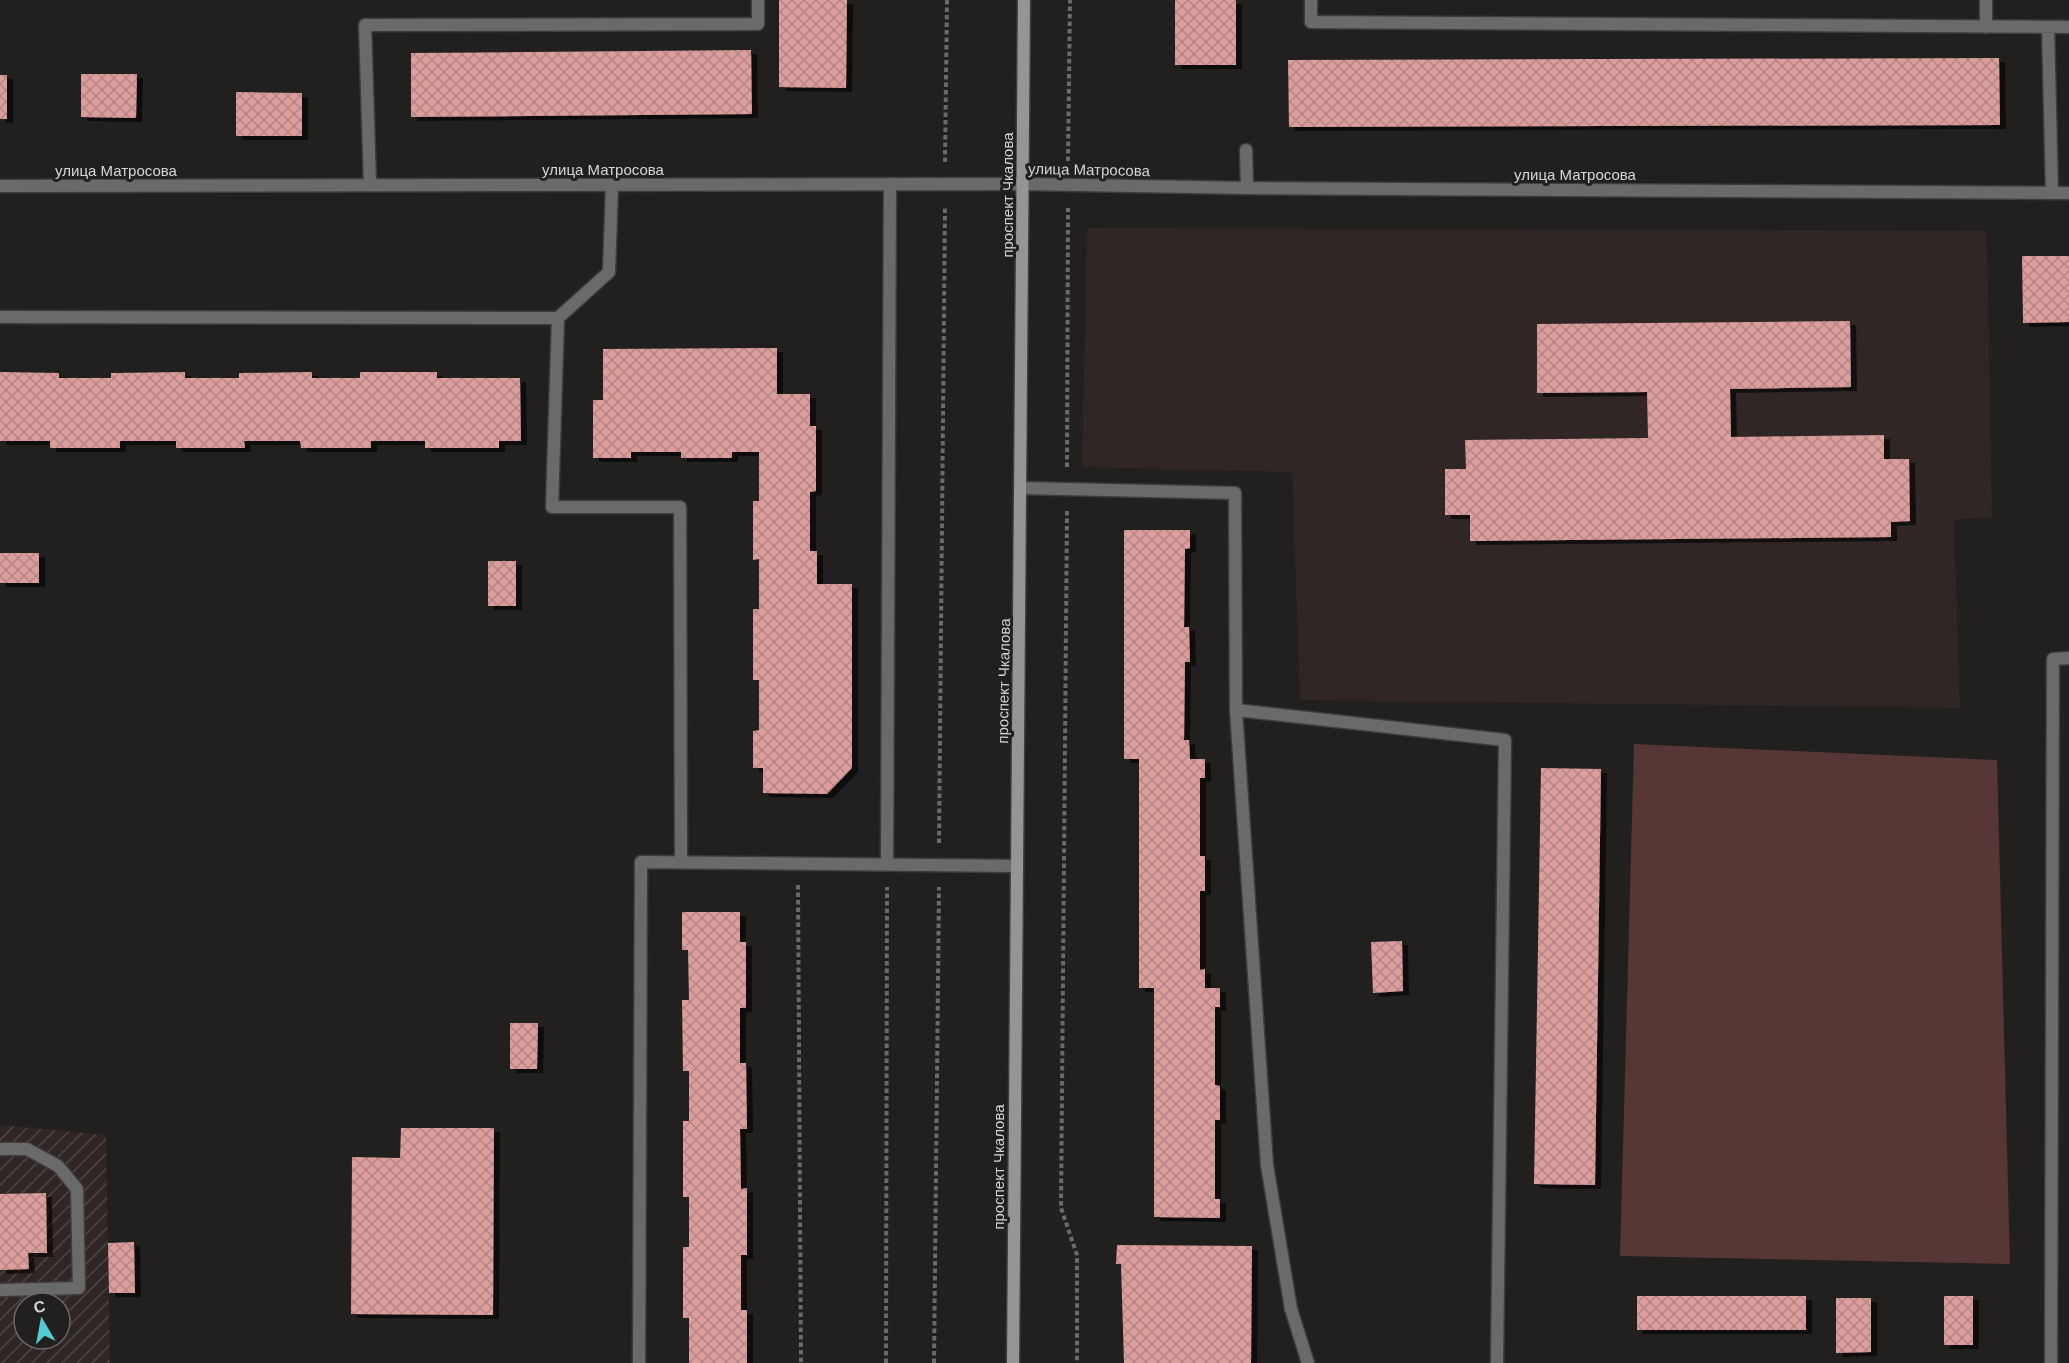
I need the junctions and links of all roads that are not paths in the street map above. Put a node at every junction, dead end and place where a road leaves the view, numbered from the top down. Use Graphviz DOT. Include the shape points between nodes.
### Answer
graph roads {
  1 [pos="758,0"];
  2 [pos="1024,0"];
  3 [pos="1311,0"];
  4 [pos="1986,0"];
  5 [pos="1986,27"];
  6 [pos="2048,27"];
  7 [pos="2069,27"];
  8 [pos="1246,150"];
  9 [pos="370,184"];
  10 [pos="890,184"];
  11 [pos="1023,184"];
  12 [pos="612,185"];
  13 [pos="0,186"];
  14 [pos="1247,188"];
  15 [pos="2052,193"];
  16 [pos="2069,193"];
  17 [pos="0,317"];
  18 [pos="558,318"];
  19 [pos="1021,488"];
  20 [pos="2069,658"];
  21 [pos="1236,710"];
  22 [pos="681,862"];
  23 [pos="887,865"];
  24 [pos="1017,866"];
  25 [pos="0,1149"];
  26 [pos="0,1290"];
  27 [pos="639,1363"];
  28 [pos="1013,1363"];
  29 [pos="1308,1363"];
  30 [pos="1497,1363"];
  31 [pos="2051,1363"];
  1 -- 9 [label="street" via="758,24 365,26"];
  2 -- 11 [label="main road, проспект Чкалова"];
  3 -- 5 [label="street" via="1311,22"];
  4 -- 5 [label="street"];
  5 -- 6 [label="street"];
  6 -- 7 [label="street"];
  6 -- 15 [label="street"];
  8 -- 14 [label="street"];
  9 -- 12 [label="street, улица Матросова"];
  9 -- 13 [label="street, улица Матросова"];
  10 -- 11 [label="street, улица Матросова"];
  10 -- 12 [label="street, улица Матросова"];
  10 -- 23 [label="street"];
  11 -- 14 [label="street, улица Матросова"];
  11 -- 19 [label="main road, проспект Чкалова"];
  12 -- 18 [label="street" via="609,272"];
  14 -- 15 [label="street, улица Матросова"];
  15 -- 16 [label="street, улица Матросова"];
  17 -- 18 [label="street"];
  18 -- 22 [label="street" via="552,507 680,507"];
  19 -- 21 [label="street" via="1235,494"];
  19 -- 24 [label="main road, проспект Чкалова"];
  20 -- 31 [label="street" via="2053,658"];
  21 -- 29 [label="street" via="1267,1165 1291,1309"];
  21 -- 30 [label="street" via="1505,740"];
  22 -- 23 [label="street"];
  22 -- 27 [label="street" via="641,862"];
  23 -- 24 [label="street"];
  24 -- 28 [label="main road, проспект Чкалова"];
  25 -- 26 [label="street" via="27,1149 58,1166 77,1189 79,1288"];
}
